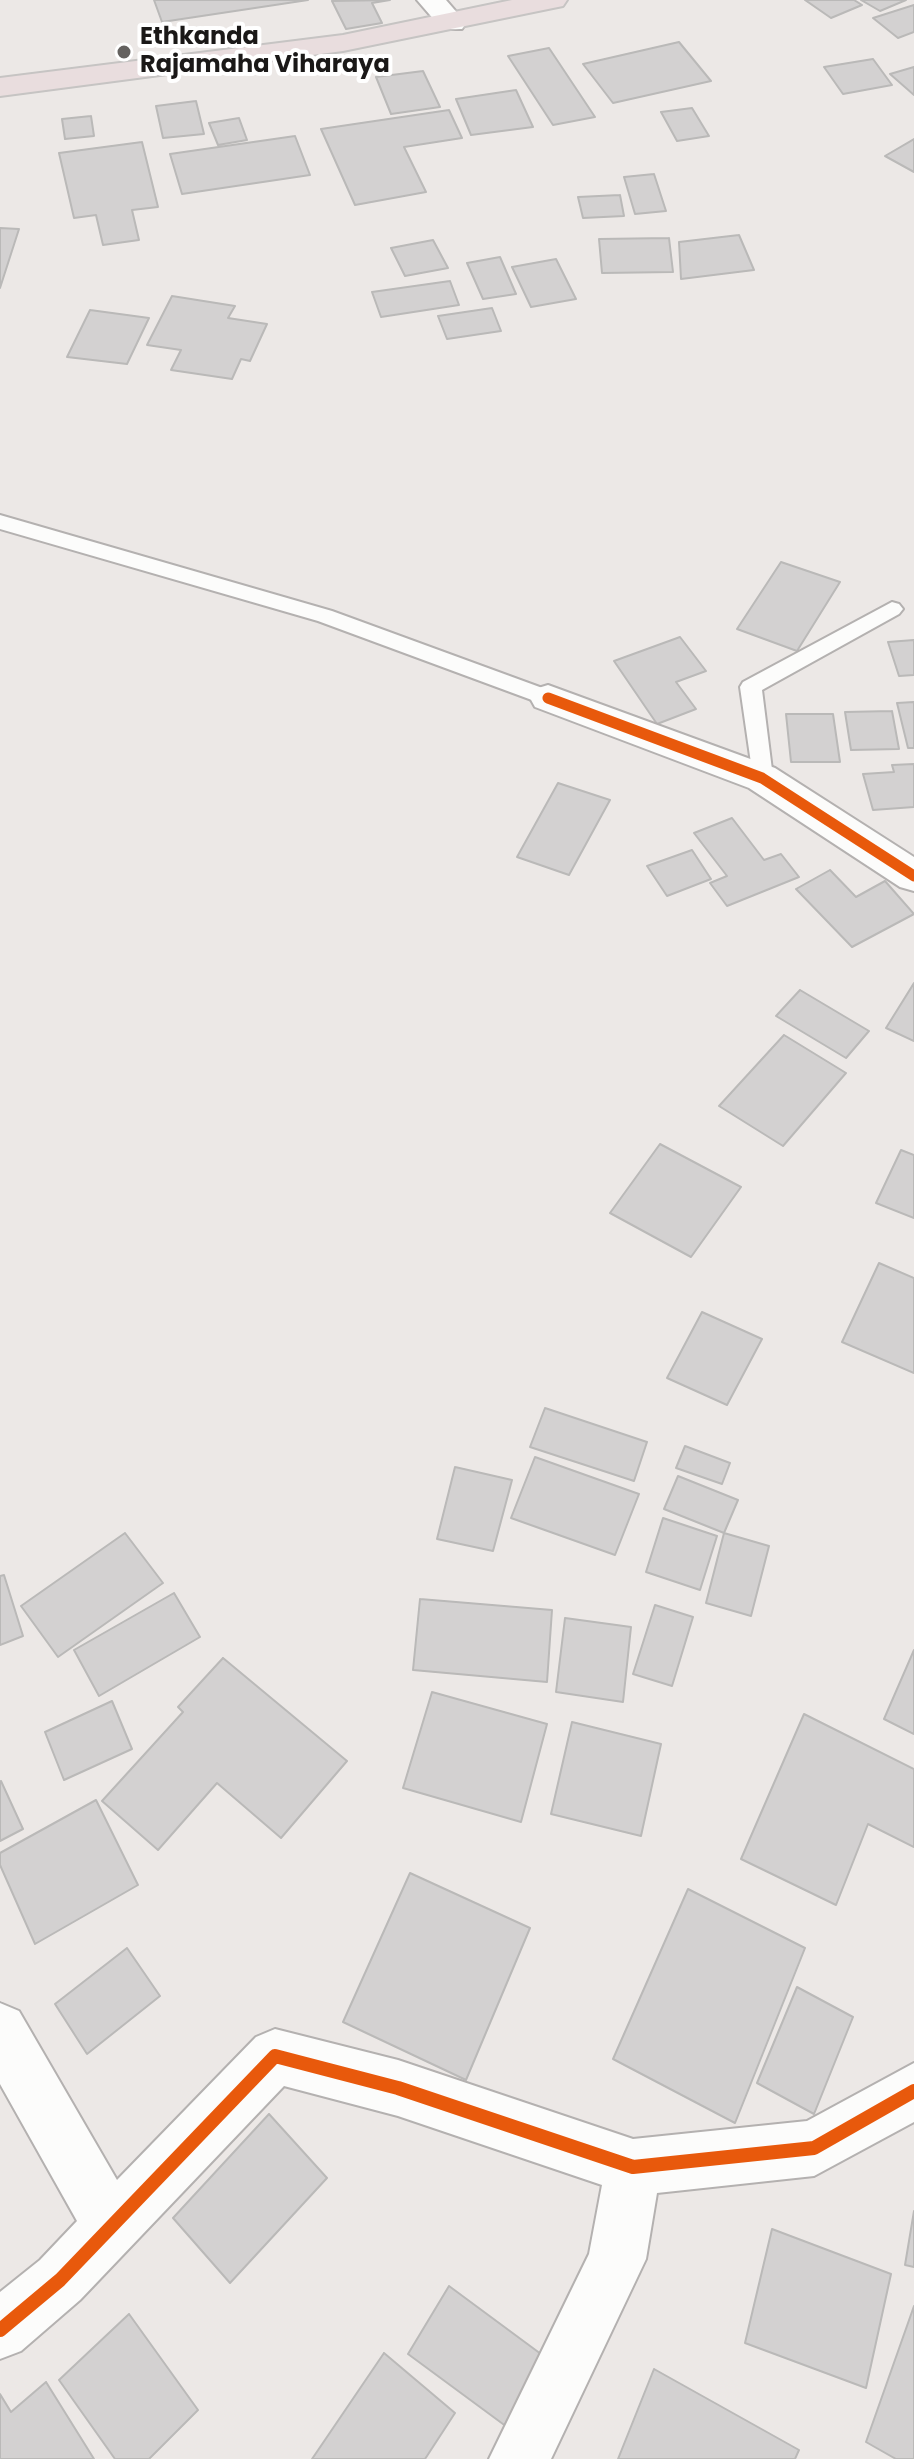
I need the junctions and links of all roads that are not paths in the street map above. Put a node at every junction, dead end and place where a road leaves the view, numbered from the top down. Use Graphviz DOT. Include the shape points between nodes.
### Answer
graph roads {
  1 [pos="431,0"];
  2 [pos="553,0"];
  3 [pos="452,23"];
  4 [pos="0,87"];
  5 [pos="0,522"];
  6 [pos="892,609"];
  7 [pos="548,698"];
  8 [pos="762,778"];
  9 [pos="914,876"];
  10 [pos="0,2030"];
  11 [pos="914,2091"];
  12 [pos="633,2167"];
  13 [pos="112,2226"];
  14 [pos="0,2330"];
  15 [pos="519,2459"];
  1 -- 3 [label="street"];
  2 -- 3 [label="highway"];
  3 -- 4 [label="highway" via="222,61"];
  5 -- 7 [label="lane" via="325,616"];
  6 -- 8 [label="lane" via="751,687"];
  7 -- 8 [label="street"];
  8 -- 9 [label="street"];
  10 -- 13 [label="street"];
  11 -- 12 [label="street" via="814,2148"];
  12 -- 13 [label="street" via="398,2088 275,2056"];
  12 -- 15 [label="street" via="617,2259"];
  13 -- 14 [label="street" via="60,2280"];
}
